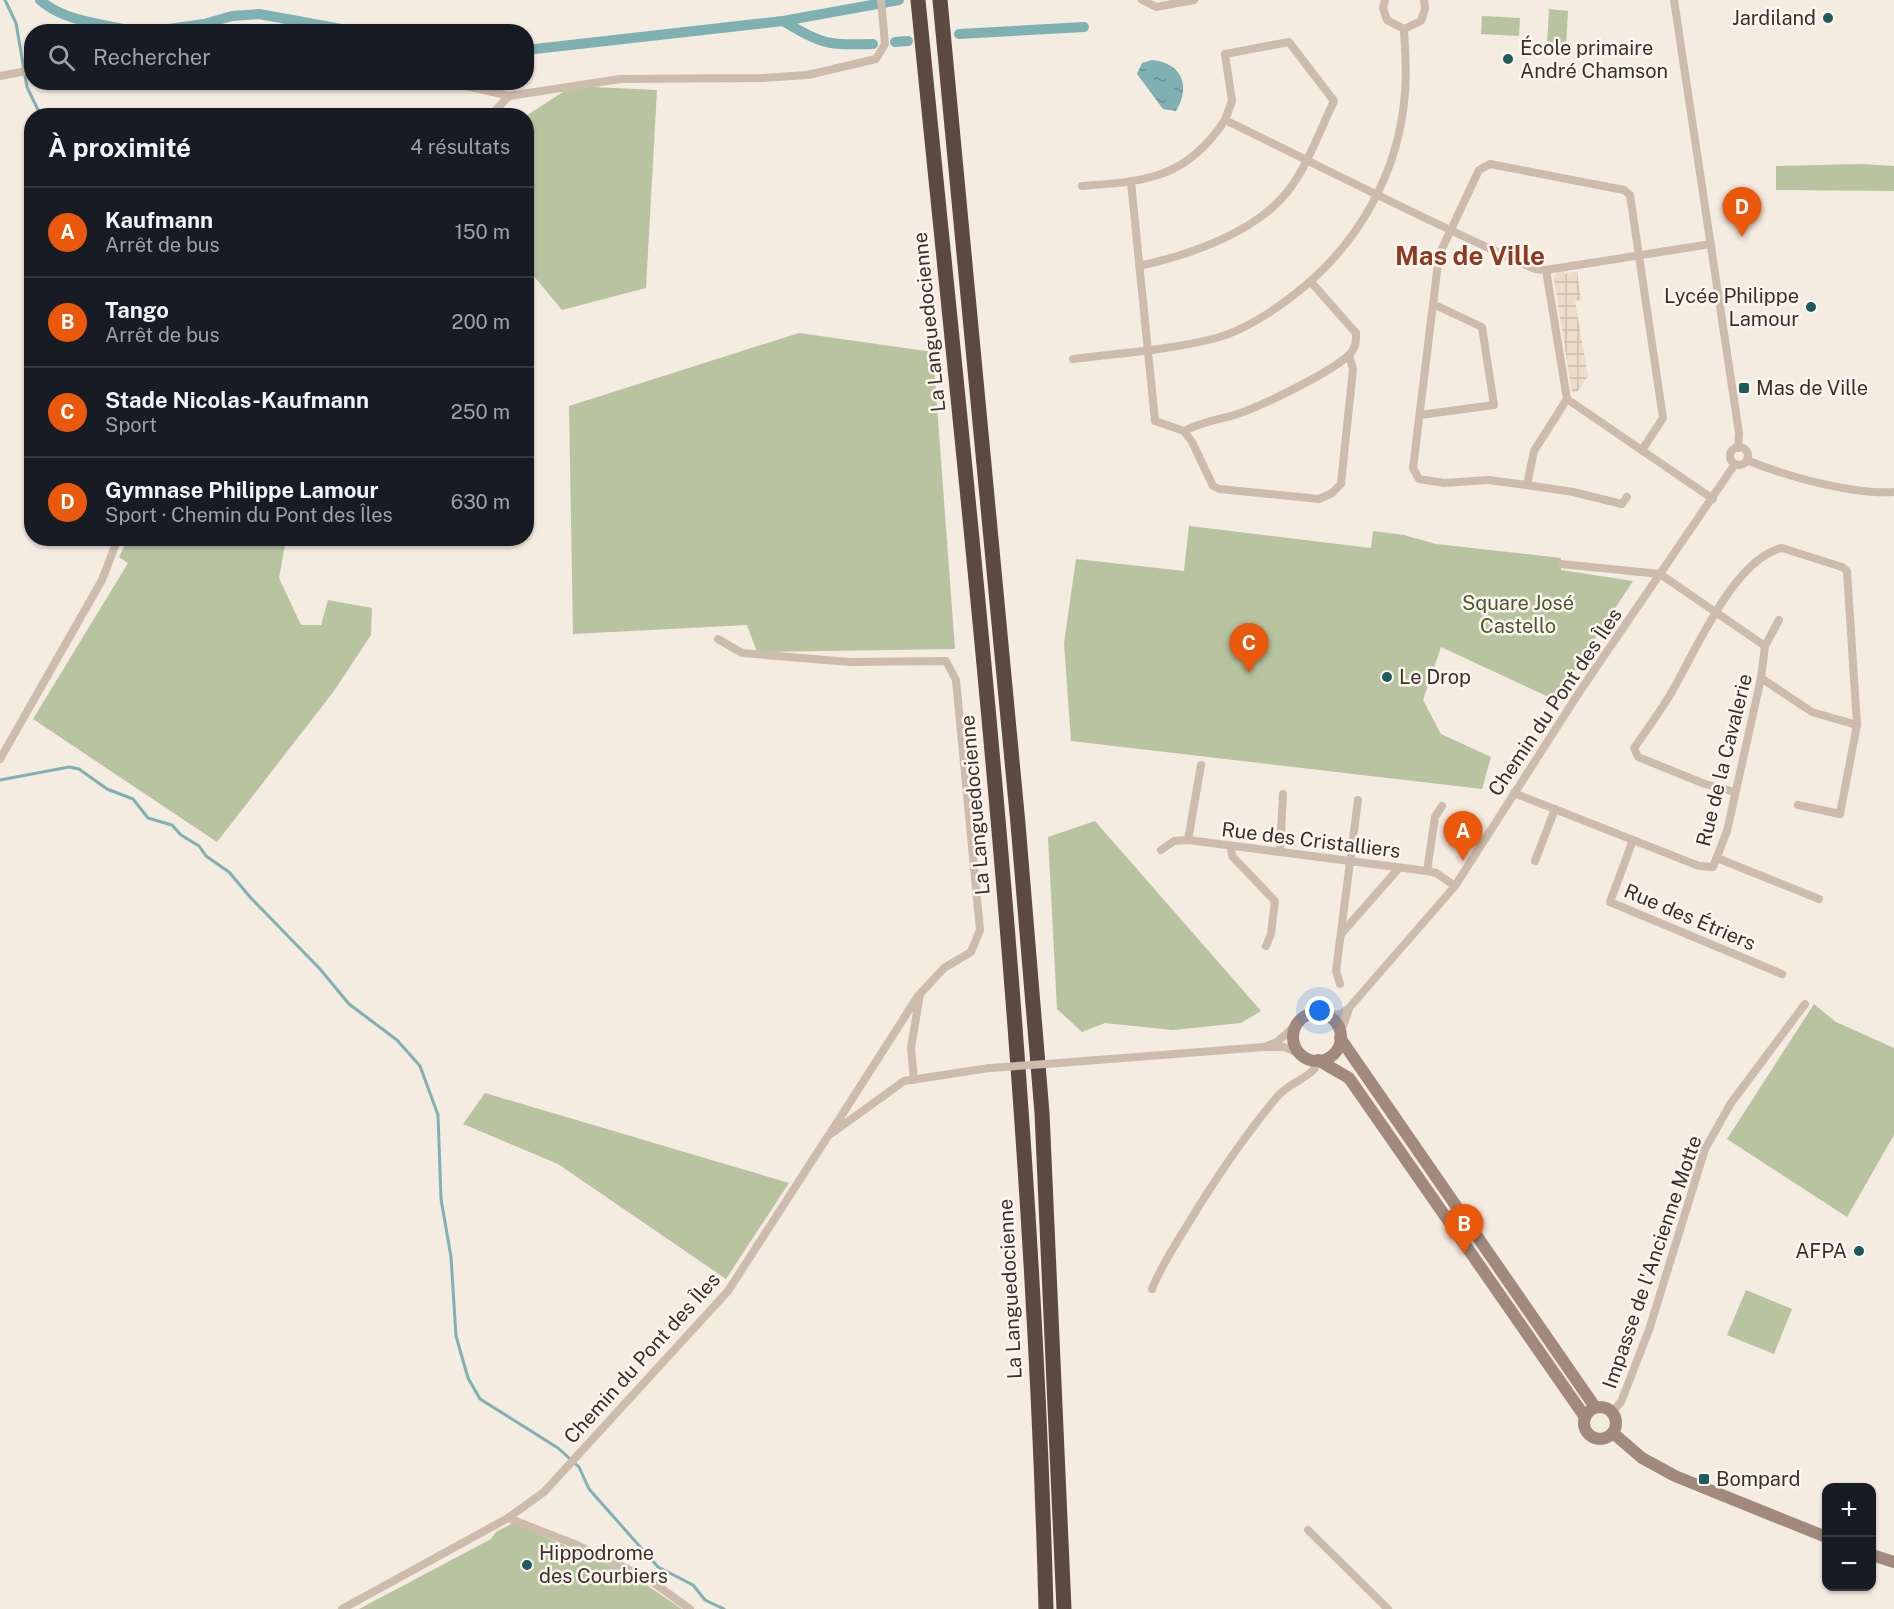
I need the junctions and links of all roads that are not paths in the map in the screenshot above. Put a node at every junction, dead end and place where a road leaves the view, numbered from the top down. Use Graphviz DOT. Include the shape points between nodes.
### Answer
graph roads {
  1 [pos="881,0"];
  2 [pos="918,0"];
  3 [pos="940,0"];
  4 [pos="1142,0"];
  5 [pos="1194,0"];
  6 [pos="1384,0"];
  7 [pos="1424,0"];
  8 [pos="1674,0"];
  9 [pos="1404,29"];
  10 [pos="24,72"];
  11 [pos="0,76"];
  12 [pos="484,90"];
  13 [pos="509,96"];
  14 [pos="498,108"];
  15 [pos="1224,120"];
  16 [pos="1305,159"];
  17 [pos="1131,182"];
  18 [pos="1082,186"];
  19 [pos="1378,195"];
  20 [pos="1451,230"];
  21 [pos="1711,244"];
  22 [pos="1638,254"];
  23 [pos="1139,266"];
  24 [pos="1546,270"];
  25 [pos="1311,282"];
  26 [pos="1435,305"];
  27 [pos="1149,350"];
  28 [pos="1349,355"];
  29 [pos="1073,358"];
  30 [pos="1568,399"];
  31 [pos="1420,415"];
  32 [pos="1184,431"];
  33 [pos="1738,448"];
  34 [pos="1642,450"];
  35 [pos="1747,459"];
  36 [pos="1735,464"];
  37 [pos="1527,485"];
  38 [pos="1894,492"];
  39 [pos="1627,497"];
  40 [pos="1713,499"];
  41 [pos="115,546"];
  42 [pos="1561,564"];
  43 [pos="1660,574"];
  44 [pos="1716,611"];
  45 [pos="1779,620"];
  46 [pos="718,639"];
  47 [pos="1765,646"];
  48 [pos="1761,678"];
  49 [pos="1857,725"];
  50 [pos="0,759"];
  51 [pos="1201,765"];
  52 [pos="1735,792"];
  53 [pos="1514,793"];
  54 [pos="1283,794"];
  55 [pos="1358,800"];
  56 [pos="1798,804"];
  57 [pos="1442,806"];
  58 [pos="1555,809"];
  59 [pos="1188,840"];
  60 [pos="1634,840"];
  61 [pos="1231,846"];
  62 [pos="1161,850"];
  63 [pos="1280,852"];
  64 [pos="1717,858"];
  65 [pos="1350,861"];
  66 [pos="1535,861"];
  67 [pos="1399,868"];
  68 [pos="1427,871"];
  69 [pos="1455,886"];
  70 [pos="1820,899"];
  71 [pos="1340,934"];
  72 [pos="1266,946"];
  73 [pos="1782,974"];
  74 [pos="1340,984"];
  75 [pos="920,993"];
  76 [pos="1805,1005"];
  77 [pos="1349,1008"];
  78 [pos="1324,1015"];
  79 [pos="1296,1025"];
  80 [pos="1340,1036"];
  81 [pos="1264,1047"];
  82 [pos="1299,1053"];
  83 [pos="1316,1060"];
  84 [pos="914,1080"];
  85 [pos="828,1136"];
  86 [pos="1152,1289"];
  87 [pos="1595,1407"];
  88 [pos="1612,1412"];
  89 [pos="1585,1417"];
  90 [pos="1613,1433"];
  91 [pos="508,1518"];
  92 [pos="1308,1530"];
  93 [pos="1822,1535"];
  94 [pos="1876,1557"];
  95 [pos="1876,1558"];
  96 [pos="1894,1562"];
  97 [pos="1894,1568"];
  98 [pos="342,1609"];
  99 [pos="690,1609"];
  100 [pos="1046,1609"];
  101 [pos="1064,1609"];
  102 [pos="1388,1609"];
  1 -- 13 [label="street" via="885,44 876,59 808,75 620,78"];
  2 -- 100 [label="highway, La Languedocienne" via="1013,1003 1032,1278"];
  3 -- 101 [label="highway, La Languedocienne" via="1042,1113"];
  4 -- 5 [label="street" via="1156,7"];
  6 -- 9 [label="street" via="1387,20"];
  7 -- 9 [label="street" via="1421,21"];
  8 -- 21 [label="street, Chemin du Pont des Îles"];
  9 -- 19 [label="street" via="1404,106 1394,152"];
  10 -- 11 [label="street"];
  12 -- 13 [label="street"];
  13 -- 14 [label="street"];
  15 -- 16 [label="street"];
  15 -- 16 [label="street" via="1232,101 1225,54 1289,42 1334,101"];
  15 -- 17 [label="street" via="1200,153 1184,165"];
  16 -- 19 [label="street"];
  16 -- 23 [label="street" via="1288,191 1263,214 1225,238 1182,257"];
  17 -- 18 [label="street"];
  17 -- 23 [label="street"];
  19 -- 20 [label="street"];
  19 -- 25 [label="street" via="1357,231"];
  20 -- 22 [label="street" via="1479,170 1490,164 1624,190 1630,195"];
  20 -- 24 [label="street" via="1535,269"];
  20 -- 26 [label="street" via="1439,255"];
  21 -- 22 [label="street"];
  21 -- 33 [label="street, Chemin du Pont des Îles"];
  22 -- 24 [label="street"];
  22 -- 34 [label="street" via="1663,418"];
  23 -- 27 [label="street"];
  24 -- 30 [label="street"];
  25 -- 27 [label="street" via="1268,315 1218,337"];
  25 -- 28 [label="street" via="1356,333 1356,345"];
  26 -- 31 [label="street"];
  26 -- 31 [label="street" via="1482,327 1494,405"];
  27 -- 29 [label="street"];
  27 -- 32 [label="street" via="1155,421"];
  28 -- 32 [label="street" via="1245,412 1198,423"];
  28 -- 32 [label="street" via="1353,369 1341,484 1319,499 1213,486"];
  30 -- 34 [label="street"];
  30 -- 37 [label="street" via="1534,451"];
  31 -- 37 [label="street" via="1413,468 1419,478 1444,483 1488,480"];
  33 -- 35 [label="street" via="1747,452"];
  33 -- 36 [label="street, Chemin du Pont des Îles" via="1731,453"];
  34 -- 40 [label="street"];
  35 -- 36 [label="street" via="1741,465"];
  35 -- 38 [label="street" via="1859,492"];
  36 -- 40 [label="street, Chemin du Pont des Îles"];
  37 -- 39 [label="street" via="1612,503 1622,504"];
  40 -- 43 [label="street, Chemin du Pont des Îles"];
  41 -- 50 [label="street" via="102,580"];
  42 -- 43 [label="street"];
  43 -- 44 [label="street"];
  43 -- 53 [label="street, Chemin du Pont des Îles"];
  44 -- 47 [label="street"];
  44 -- 49 [label="street" via="1747,570 1775,550 1794,551 1842,567 1846,571"];
  44 -- 52 [label="street" via="1670,694 1634,748 1638,757"];
  45 -- 47 [label="street"];
  46 -- 75 [label="street" via="742,653 850,662 946,661 956,680 980,930 971,952 944,968"];
  47 -- 48 [label="street, Rue de la Cavalerie"];
  48 -- 49 [label="street" via="1812,712"];
  48 -- 52 [label="street, Rue de la Cavalerie"];
  49 -- 56 [label="street" via="1840,814"];
  51 -- 59 [label="street"];
  52 -- 64 [label="street, Rue de la Cavalerie"];
  53 -- 58 [label="street, Rue de la Cavalerie"];
  53 -- 69 [label="street, Chemin du Pont des Îles"];
  54 -- 63 [label="street"];
  55 -- 65 [label="street"];
  57 -- 68 [label="street" via="1435,817"];
  58 -- 60 [label="street, Rue de la Cavalerie"];
  58 -- 66 [label="street"];
  59 -- 61 [label="street, Rue des Cristalliers"];
  59 -- 62 [label="street, Rue des Cristalliers" via="1174,841"];
  60 -- 64 [label="street, Rue de la Cavalerie" via="1706,868 1713,867"];
  60 -- 73 [label="street, Rue des Étriers" via="1610,902"];
  61 -- 63 [label="street, Rue des Cristalliers"];
  61 -- 72 [label="street" via="1232,855 1275,901"];
  63 -- 65 [label="street, Rue des Cristalliers"];
  64 -- 70 [label="street"];
  65 -- 67 [label="street, Rue des Cristalliers"];
  65 -- 71 [label="street"];
  67 -- 68 [label="street, Rue des Cristalliers"];
  67 -- 71 [label="street"];
  68 -- 69 [label="street, Rue des Cristalliers"];
  69 -- 77 [label="street, Chemin du Pont des Îles"];
  71 -- 74 [label="street" via="1336,971"];
  75 -- 84 [label="street" via="911,1048"];
  75 -- 85 [label="street"];
  76 -- 88 [label="street, Impasse de l'Ancienne Motte" via="1731,1103 1705,1149 1643,1347 1621,1402"];
  77 -- 78 [label="street" via="1341,1014"];
  77 -- 80 [label="street, Chemin du Pont des Îles"];
  78 -- 79 [label="street" via="1309,1014"];
  78 -- 80 [label="street" via="1335,1022"];
  79 -- 81 [label="street" via="1277,1042"];
  79 -- 82 [label="street" via="1293,1037"];
  80 -- 83 [label="street" via="1333,1054"];
  80 -- 87 [label="street"];
  81 -- 82 [label="street, Chemin du Pont des Îles" via="1274,1045"];
  81 -- 84 [label="street, Chemin du Pont des Îles, bridge" via="989,1068"];
  82 -- 83 [label="street"];
  83 -- 86 [label="street" via="1312,1072 1294,1081 1277,1097 1214,1181"];
  83 -- 89 [label="street" via="1349,1078"];
  84 -- 85 [label="street, Chemin du Pont des Îles" via="904,1082"];
  85 -- 91 [label="street, Chemin du Pont des Îles" via="728,1291 544,1492"];
  87 -- 88 [label="street"];
  87 -- 89 [label="street"];
  88 -- 90 [label="street" via="1617,1422"];
  89 -- 90 [label="street" via="1586,1432 1594,1439 1605,1439"];
  90 -- 93 [label="street" via="1642,1458 1675,1476"];
  91 -- 98 [label="street, Chemin du Pont des Îles"];
  91 -- 99 [label="street" via="647,1578"];
  92 -- 102 [label="street"];
  94 -- 96 [label="street"];
  95 -- 97 [label="street"];
}
